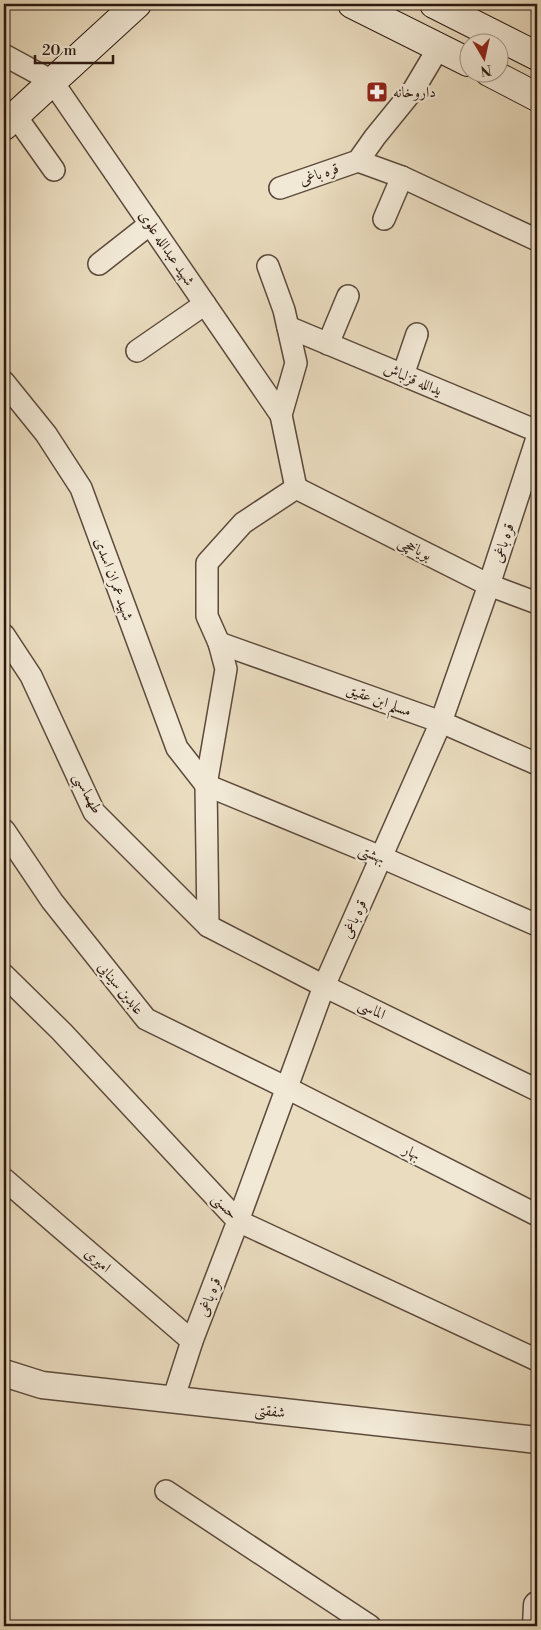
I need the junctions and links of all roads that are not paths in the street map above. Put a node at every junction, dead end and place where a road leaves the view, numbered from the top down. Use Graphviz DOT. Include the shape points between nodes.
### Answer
graph roads {
  1 [pos="136,4"];
  2 [pos="352,4"];
  3 [pos="434,4"];
  4 [pos="439,47"];
  5 [pos="4,55"];
  6 [pos="537,56"];
  7 [pos="458,57"];
  8 [pos="52,81"];
  9 [pos="508,82"];
  10 [pos="537,97"];
  11 [pos="10,120"];
  12 [pos="358,160"];
  13 [pos="54,170"];
  14 [pos="402,177"];
  15 [pos="280,188"];
  16 [pos="384,219"];
  17 [pos="150,224"];
  18 [pos="537,240"];
  19 [pos="99,264"];
  20 [pos="268,266"];
  21 [pos="348,296"];
  22 [pos="205,304"];
  23 [pos="288,327"];
  24 [pos="417,334"];
  25 [pos="328,344"];
  26 [pos="137,351"];
  27 [pos="403,375"];
  28 [pos="4,382"];
  29 [pos="281,415"];
  30 [pos="537,431"];
  31 [pos="537,438"];
  32 [pos="296,488"];
  33 [pos="489,586"];
  34 [pos="537,604"];
  35 [pos="4,635"];
  36 [pos="219,643"];
  37 [pos="441,722"];
  38 [pos="537,764"];
  39 [pos="206,785"];
  40 [pos="4,830"];
  41 [pos="381,857"];
  42 [pos="537,925"];
  43 [pos="208,926"];
  44 [pos="4,975"];
  45 [pos="324,986"];
  46 [pos="287,1088"];
  47 [pos="537,1090"];
  48 [pos="7,1188"];
  49 [pos="537,1215"];
  50 [pos="238,1221"];
  51 [pos="192,1341"];
  52 [pos="537,1360"];
  53 [pos="4,1372"];
  54 [pos="173,1400"];
  55 [pos="537,1440"];
  56 [pos="166,1491"];
  57 [pos="537,1605"];
  58 [pos="370,1626"];
  59 [pos="536,1626"];
  1 -- 8 [label="main road"];
  2 -- 4 [label="main road"];
  3 -- 6 [label="main road"];
  4 -- 7 [label="main road"];
  4 -- 12 [label="street, قره باغی" via="414,90"];
  5 -- 8 [label="street"];
  8 -- 11 [label="main road"];
  8 -- 17 [label="street, شهید عبدالله علوی"];
  9 -- 10 [label="main road"];
  11 -- 13 [label="street"];
  12 -- 14 [label="street, قره باغی"];
  12 -- 15 [label="street, قره باغی"];
  14 -- 16 [label="street"];
  14 -- 18 [label="street, قره باغی"];
  17 -- 19 [label="street"];
  17 -- 22 [label="street, شهید عبدالله علوی"];
  20 -- 23 [label="street"];
  21 -- 25 [label="street"];
  22 -- 26 [label="street"];
  22 -- 29 [label="street, شهید عبدالله علوی"];
  23 -- 25 [label="street, یدالله قزلباش"];
  23 -- 29 [label="street" via="296,363"];
  24 -- 27 [label="street"];
  25 -- 27 [label="street, یدالله قزلباش"];
  27 -- 30 [label="street, یدالله قزلباش"];
  28 -- 39 [label="street, شهید عمران اسدی" via="46,434 81,488 177,748"];
  29 -- 32 [label="street"];
  31 -- 33 [label="street, قره باغی"];
  32 -- 33 [label="street, بویاخچی"];
  32 -- 36 [label="street" via="243,523 207,563 207,616"];
  33 -- 34 [label="street, بویاخچی"];
  33 -- 37 [label="street, قره باغی"];
  35 -- 43 [label="street, طهماسبی" via="32,676 94,812"];
  36 -- 37 [label="street, مسلم ابن عقیق"];
  36 -- 39 [label="street" via="226,668"];
  37 -- 38 [label="street, مسلم ابن عقیق"];
  37 -- 41 [label="street, قره باغی"];
  39 -- 41 [label="street, بهشتی"];
  39 -- 43 [label="street"];
  40 -- 46 [label="street, عابدین سینایی" via="52,901 146,1019"];
  41 -- 42 [label="street, بهشتی"];
  41 -- 45 [label="street, قره باغی"];
  43 -- 45 [label="street, الماسی"];
  44 -- 50 [label="street, حسنی" via="62,1032"];
  45 -- 46 [label="street, قره باغی"];
  45 -- 47 [label="street, الماسی"];
  46 -- 49 [label="street, بهار"];
  46 -- 50 [label="street, قره باغی"];
  48 -- 51 [label="street, امیری"];
  50 -- 51 [label="street, قره باغی"];
  50 -- 52 [label="street, حسنی"];
  51 -- 54 [label="street, قره باغی"];
  53 -- 54 [label="street, شفقتی" via="42,1386"];
  54 -- 55 [label="street, شفقتی"];
  56 -- 58 [label="street"];
  57 -- 59 [label="street"];
}
